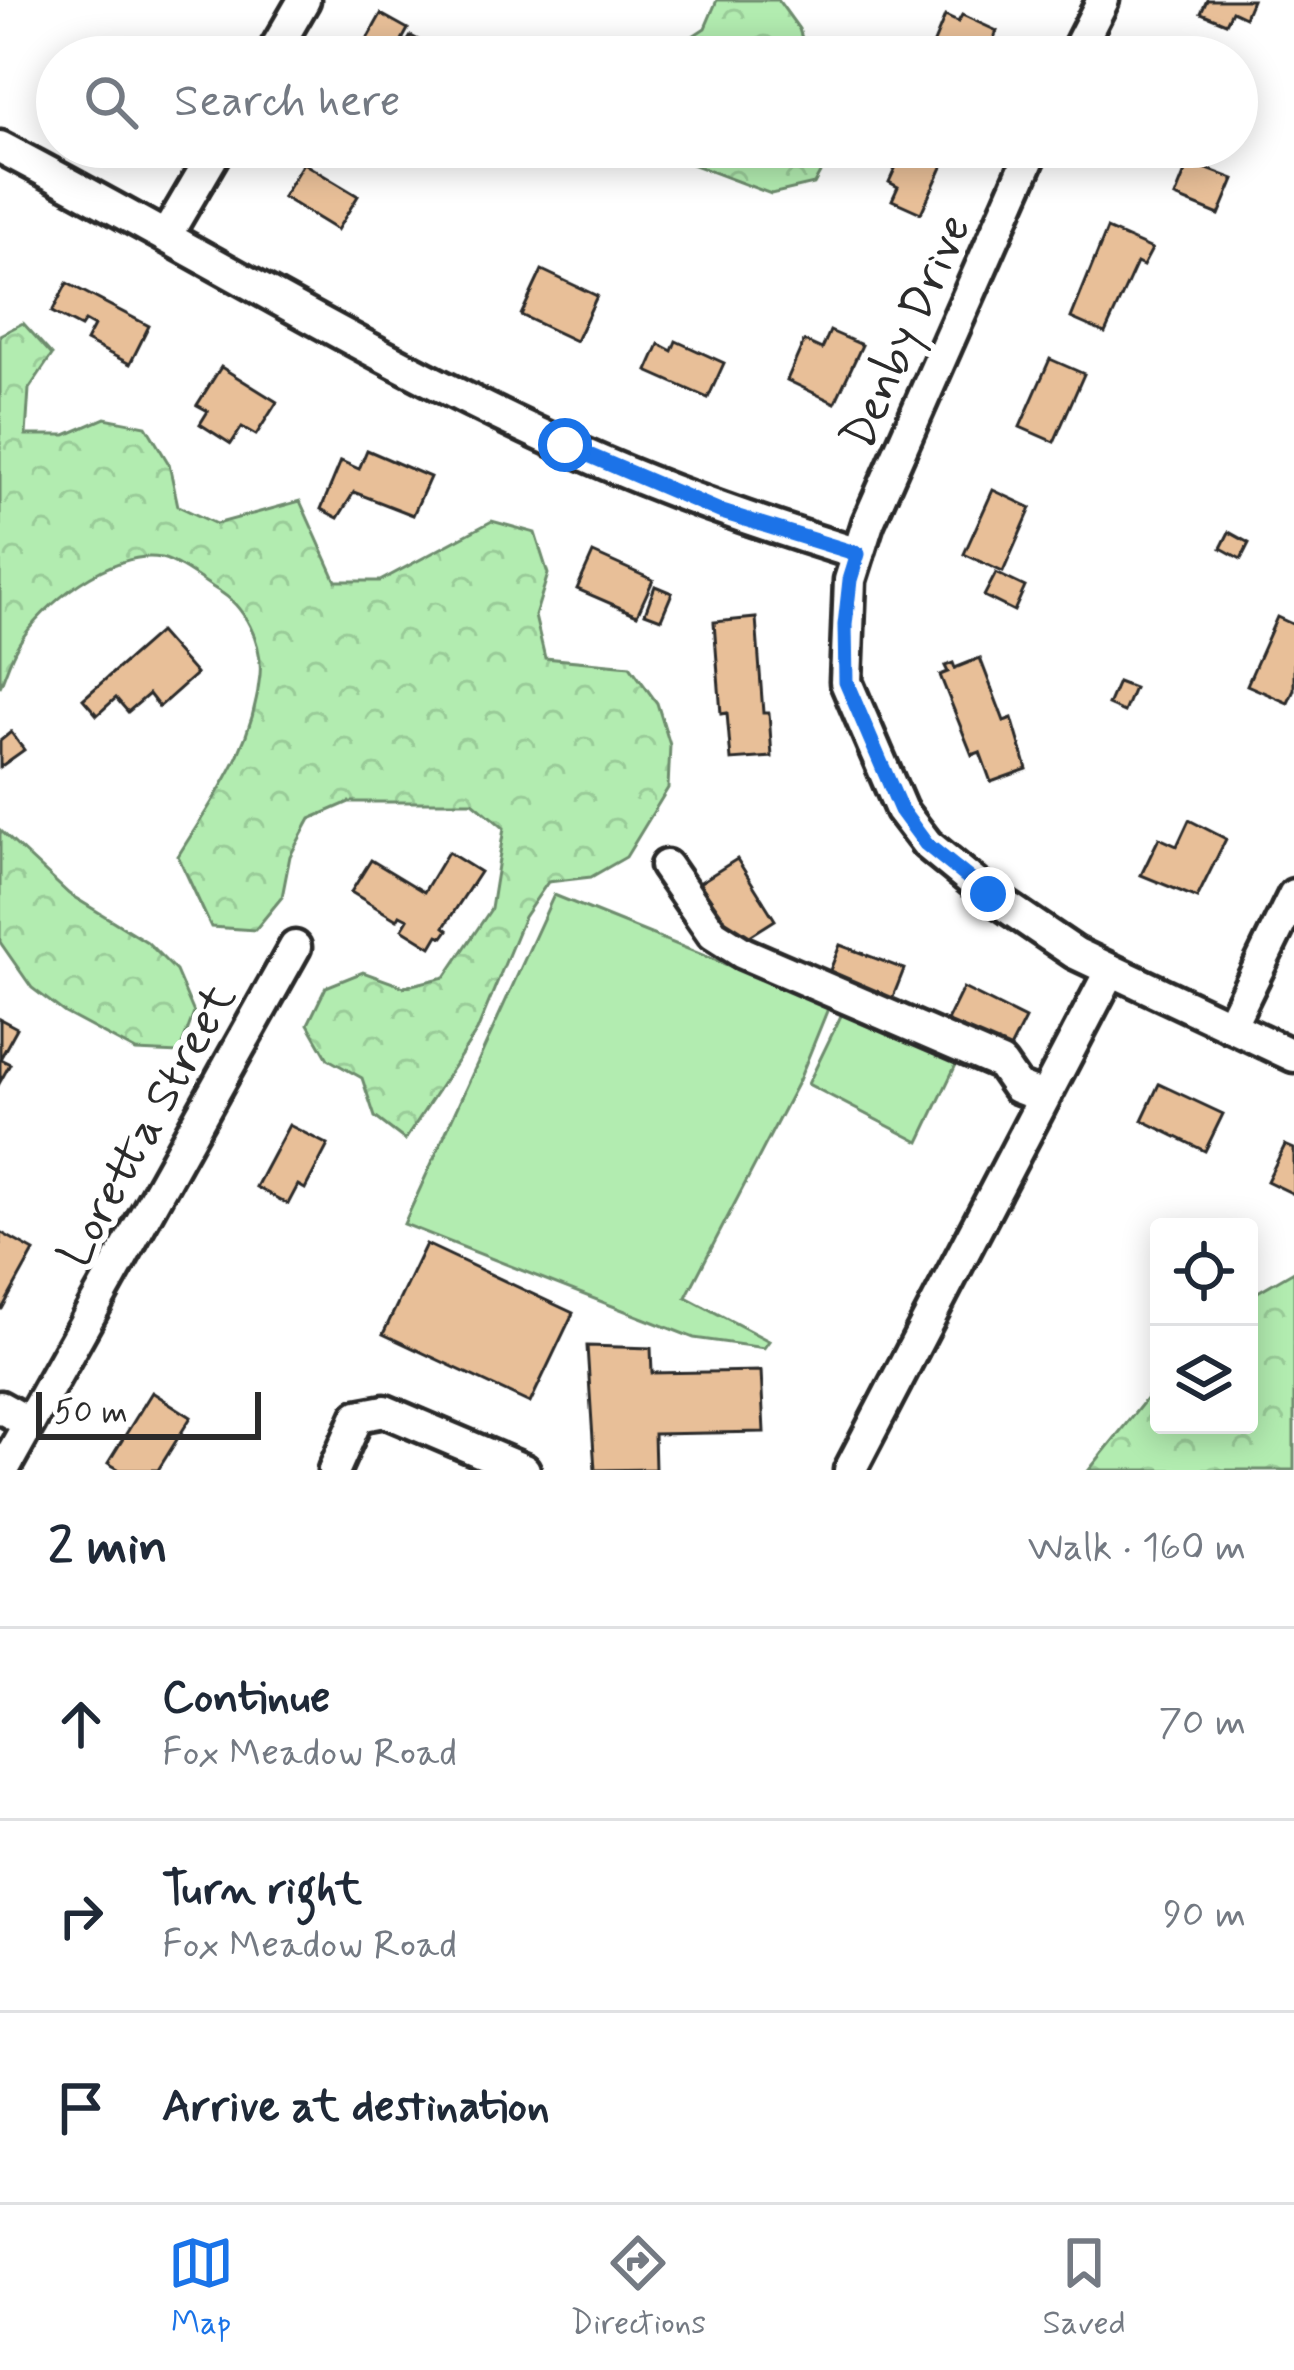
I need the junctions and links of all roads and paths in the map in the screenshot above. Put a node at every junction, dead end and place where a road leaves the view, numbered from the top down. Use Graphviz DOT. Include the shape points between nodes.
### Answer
graph roads {
  1 [pos="304,0"];
  2 [pos="1103,0"];
  3 [pos="283,36"];
  4 [pos="1085,36"];
  5 [pos="0,147"];
  6 [pos="36,166"];
  7 [pos="40,168"];
  8 [pos="206,168"];
  9 [pos="1025,168"];
  10 [pos="167,234"];
  11 [pos="858,554"];
  12 [pos="666,866"];
  13 [pos="1294,895"];
  14 [pos="295,947"];
  15 [pos="1111,970"];
  16 [pos="1230,1026"];
  17 [pos="1294,1056"];
  18 [pos="1043,1097"];
  19 [pos="0,1407"];
  20 [pos="28,1424"];
  21 [pos="3,1470"];
  22 [pos="334,1470"];
  23 [pos="524,1470"];
  24 [pos="850,1470"];
  1 -- 3 [label="street"];
  2 -- 4 [label="street"];
  5 -- 6 [label="street"];
  7 -- 10 [label="street"];
  8 -- 10 [label="street"];
  9 -- 11 [label="street, Denby Drive"];
  10 -- 11 [label="street" via="323,324 581,454 722,512"];
  11 -- 15 [label="street, Denby Drive" via="845,625 846,682 901,810 926,844 988,894"];
  12 -- 18 [label="street" via="713,934 743,953 1001,1064 1017,1087"];
  13 -- 16 [label="street"];
  14 -- 20 [label="street, Loretta Street"];
  15 -- 16 [label="street, Denby Drive"];
  15 -- 18 [label="street"];
  16 -- 17 [label="street, Denby Drive"];
  18 -- 24 [label="street"];
  19 -- 20 [label="street"];
  20 -- 21 [label="street, Loretta Street"];
  22 -- 23 [label="street" via="358,1416 385,1412"];
}
